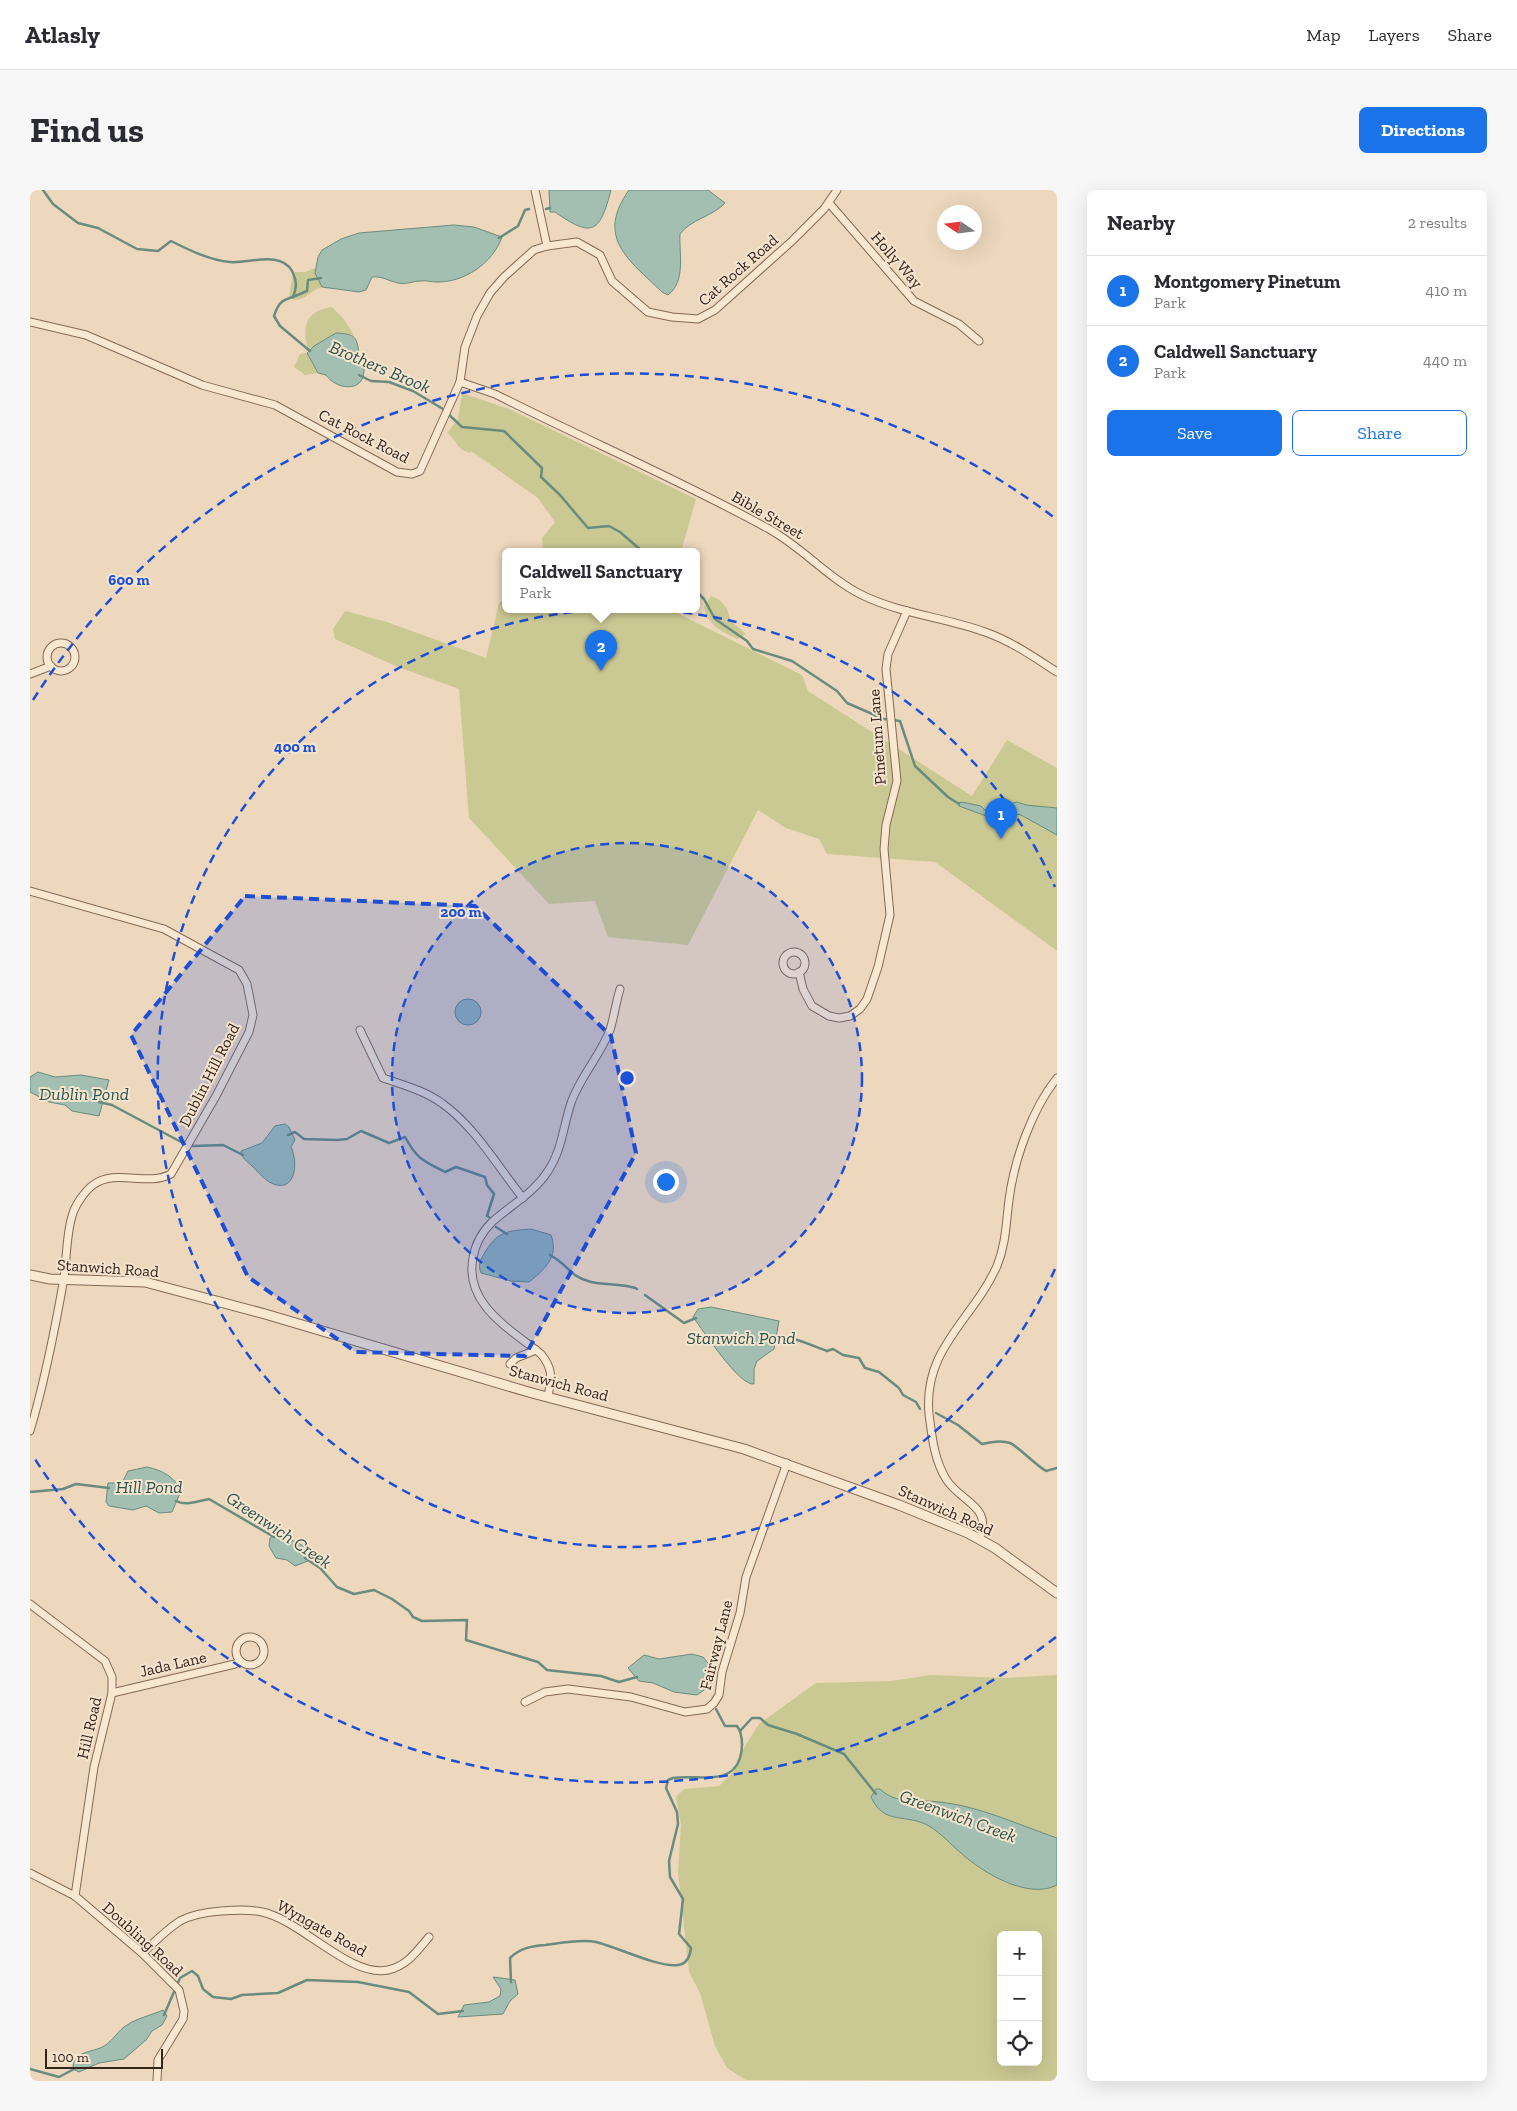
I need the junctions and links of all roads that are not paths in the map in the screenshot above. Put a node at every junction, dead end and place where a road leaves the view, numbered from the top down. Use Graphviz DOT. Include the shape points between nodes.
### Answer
graph roads {
  1 [pos="535,190"];
  2 [pos="838,190"];
  3 [pos="829,203"];
  4 [pos="547,246"];
  5 [pos="30,322"];
  6 [pos="979,340"];
  7 [pos="460,382"];
  8 [pos="907,611"];
  9 [pos="51,666"];
  10 [pos="1057,672"];
  11 [pos="30,674"];
  12 [pos="30,891"];
  13 [pos="799,972"];
  14 [pos="620,989"];
  15 [pos="360,1030"];
  16 [pos="1057,1078"];
  17 [pos="523,1198"];
  18 [pos="30,1275"];
  19 [pos="64,1278"];
  20 [pos="536,1350"];
  21 [pos="510,1364"];
  22 [pos="548,1397"];
  23 [pos="30,1431"];
  24 [pos="787,1464"];
  25 [pos="979,1539"];
  26 [pos="1057,1594"];
  27 [pos="30,1604"];
  28 [pos="240,1661"];
  29 [pos="112,1693"];
  30 [pos="525,1702"];
  31 [pos="30,1873"];
  32 [pos="75,1896"];
  33 [pos="429,1937"];
  34 [pos="142,1953"];
  35 [pos="157,2081"];
  1 -- 4 [label="street"];
  2 -- 3 [label="street, Cat Rock Road"];
  3 -- 4 [label="street, Cat Rock Road" via="715,310 698,319 648,312 612,281 600,254 577,242"];
  3 -- 6 [label="street, Holly Way" via="914,301 959,324"];
  4 -- 7 [label="street, Cat Rock Road" via="534,250 520,261 490,293 466,344"];
  5 -- 7 [label="street, Cat Rock Road" via="86,335 202,386 275,405 405,474 420,471"];
  7 -- 8 [label="street, Bible Street" via="494,394 682,483 790,541 850,589"];
  8 -- 10 [label="street, Bible Street" via="992,634"];
  8 -- 13 [label="street, Pinetum Lane" via="888,654 886,669 897,781 886,825 884,850 890,915 878,967 870,993 860,1008 850,1016 839,1018 812,1006"];
  9 -- 11 [label="street"];
  12 -- 19 [label="street, Dublin Hill Road" via="149,923 202,949 239,970 248,984 252,1015 249,1032 216,1096 170,1174 156,1179 109,1178 93,1185 81,1199 73,1213"];
  14 -- 17 [label="street" via="609,1031 570,1104 556,1159 536,1187"];
  15 -- 17 [label="street" via="383,1078 443,1104 471,1132"];
  16 -- 25 [label="street" via="1041,1104 1018,1156 1012,1177 1003,1249 996,1268 937,1359 929,1389 932,1440 939,1465 947,1481 984,1519"];
  17 -- 20 [label="street" via="484,1231 473,1255 471,1277 477,1296 486,1308"];
  18 -- 19 [label="street, Stanwich Road"];
  19 -- 22 [label="street, Stanwich Road" via="145,1282"];
  19 -- 23 [label="street"];
  20 -- 21 [label="street"];
  20 -- 22 [label="street" via="552,1372"];
  22 -- 24 [label="street, Stanwich Road" via="704,1437"];
  24 -- 25 [label="street, Stanwich Road" via="905,1507"];
  24 -- 30 [label="street, Fairway Lane" via="746,1577 740,1613 714,1703 707,1708 684,1712 630,1697 568,1688 545,1692"];
  25 -- 26 [label="street, Stanwich Road"];
  27 -- 29 [label="street, Hill Road" via="105,1662 112,1677"];
  28 -- 28 [label="street, Jada Lane" via="236,1652 238,1643 250,1636 259,1639 264,1647 262,1660 250,1665"];
  28 -- 29 [label="street, Jada Lane"];
  29 -- 32 [label="street, Hill Road" via="94,1767"];
  31 -- 32 [label="street, Doubling Road"];
  32 -- 34 [label="street, Doubling Road"];
  33 -- 34 [label="street, Wyngate Road" via="408,1962 389,1970 374,1971 357,1965 281,1919 242,1909 208,1912 181,1921"];
  34 -- 35 [label="street, Doubling Road" via="179,1990 184,2011 180,2026 158,2060"];
}
